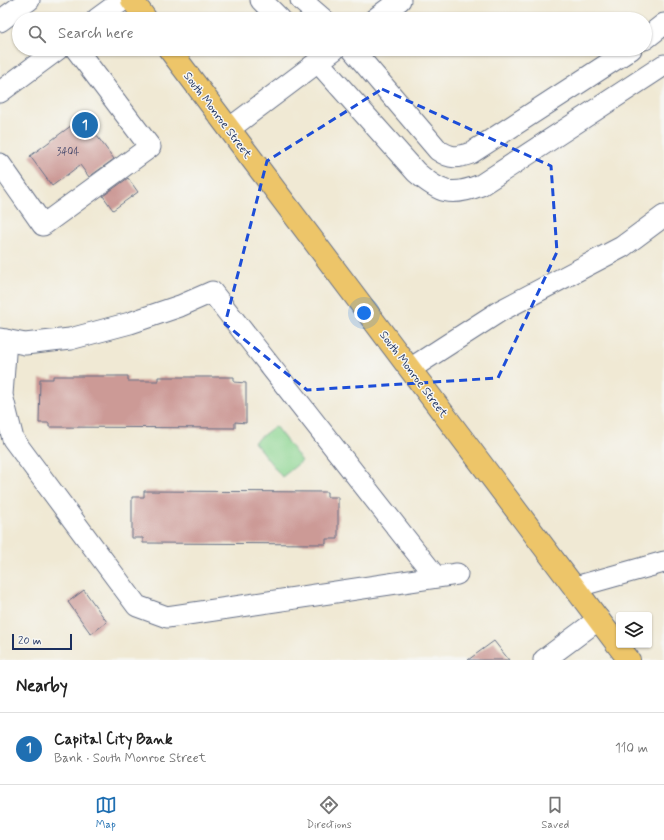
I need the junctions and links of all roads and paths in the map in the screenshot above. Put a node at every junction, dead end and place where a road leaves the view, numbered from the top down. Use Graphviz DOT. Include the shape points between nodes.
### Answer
graph roads {
  1 [pos="29,0"];
  2 [pos="123,0"];
  3 [pos="132,0"];
  4 [pos="260,0"];
  5 [pos="301,0"];
  6 [pos="400,0"];
  7 [pos="12,12"];
  8 [pos="12,12"];
  9 [pos="107,12"];
  10 [pos="141,12"];
  11 [pos="273,12"];
  12 [pos="315,12"];
  13 [pos="384,12"];
  14 [pos="0,21"];
  15 [pos="664,24"];
  16 [pos="652,33"];
  17 [pos="49,56"];
  18 [pos="81,56"];
  19 [pos="174,56"];
  20 [pos="320,56"];
  21 [pos="322,56"];
  22 [pos="358,56"];
  23 [pos="620,56"];
  24 [pos="664,65"];
  25 [pos="0,92"];
  26 [pos="229,129"];
  27 [pos="0,164"];
  28 [pos="664,216"];
  29 [pos="3,340"];
  30 [pos="410,369"];
  31 [pos="664,562"];
  32 [pos="457,574"];
  33 [pos="435,576"];
  34 [pos="575,587"];
  35 [pos="599,619"];
  36 [pos="544,660"];
  37 [pos="630,660"];
  1 -- 8 [label="street"];
  2 -- 9 [label="street"];
  3 -- 10 [label="main road"];
  4 -- 11 [label="street"];
  5 -- 12 [label="street"];
  6 -- 13 [label="street"];
  7 -- 14 [label="street"];
  15 -- 16 [label="street"];
  17 -- 25 [label="street"];
  18 -- 27 [label="street" via="150,147 43,225"];
  19 -- 26 [label="main road, South Monroe Street"];
  20 -- 26 [label="street"];
  21 -- 24 [label="street" via="416,172 432,186 462,192 481,185"];
  22 -- 23 [label="street" via="438,150 456,158 471,153"];
  26 -- 30 [label="main road, South Monroe Street"];
  28 -- 30 [label="street" via="622,248 500,311"];
  29 -- 33 [label="street" via="25,344 70,339 130,323 212,292"];
  29 -- 33 [label="street" via="2,395 13,439 137,606 167,617"];
  30 -- 34 [label="main road, South Monroe Street"];
  31 -- 34 [label="street"];
  32 -- 33 [label="street"];
  34 -- 35 [label="main road, South Monroe Street"];
  35 -- 36 [label="street"];
  35 -- 37 [label="main road, South Monroe Street"];
}
